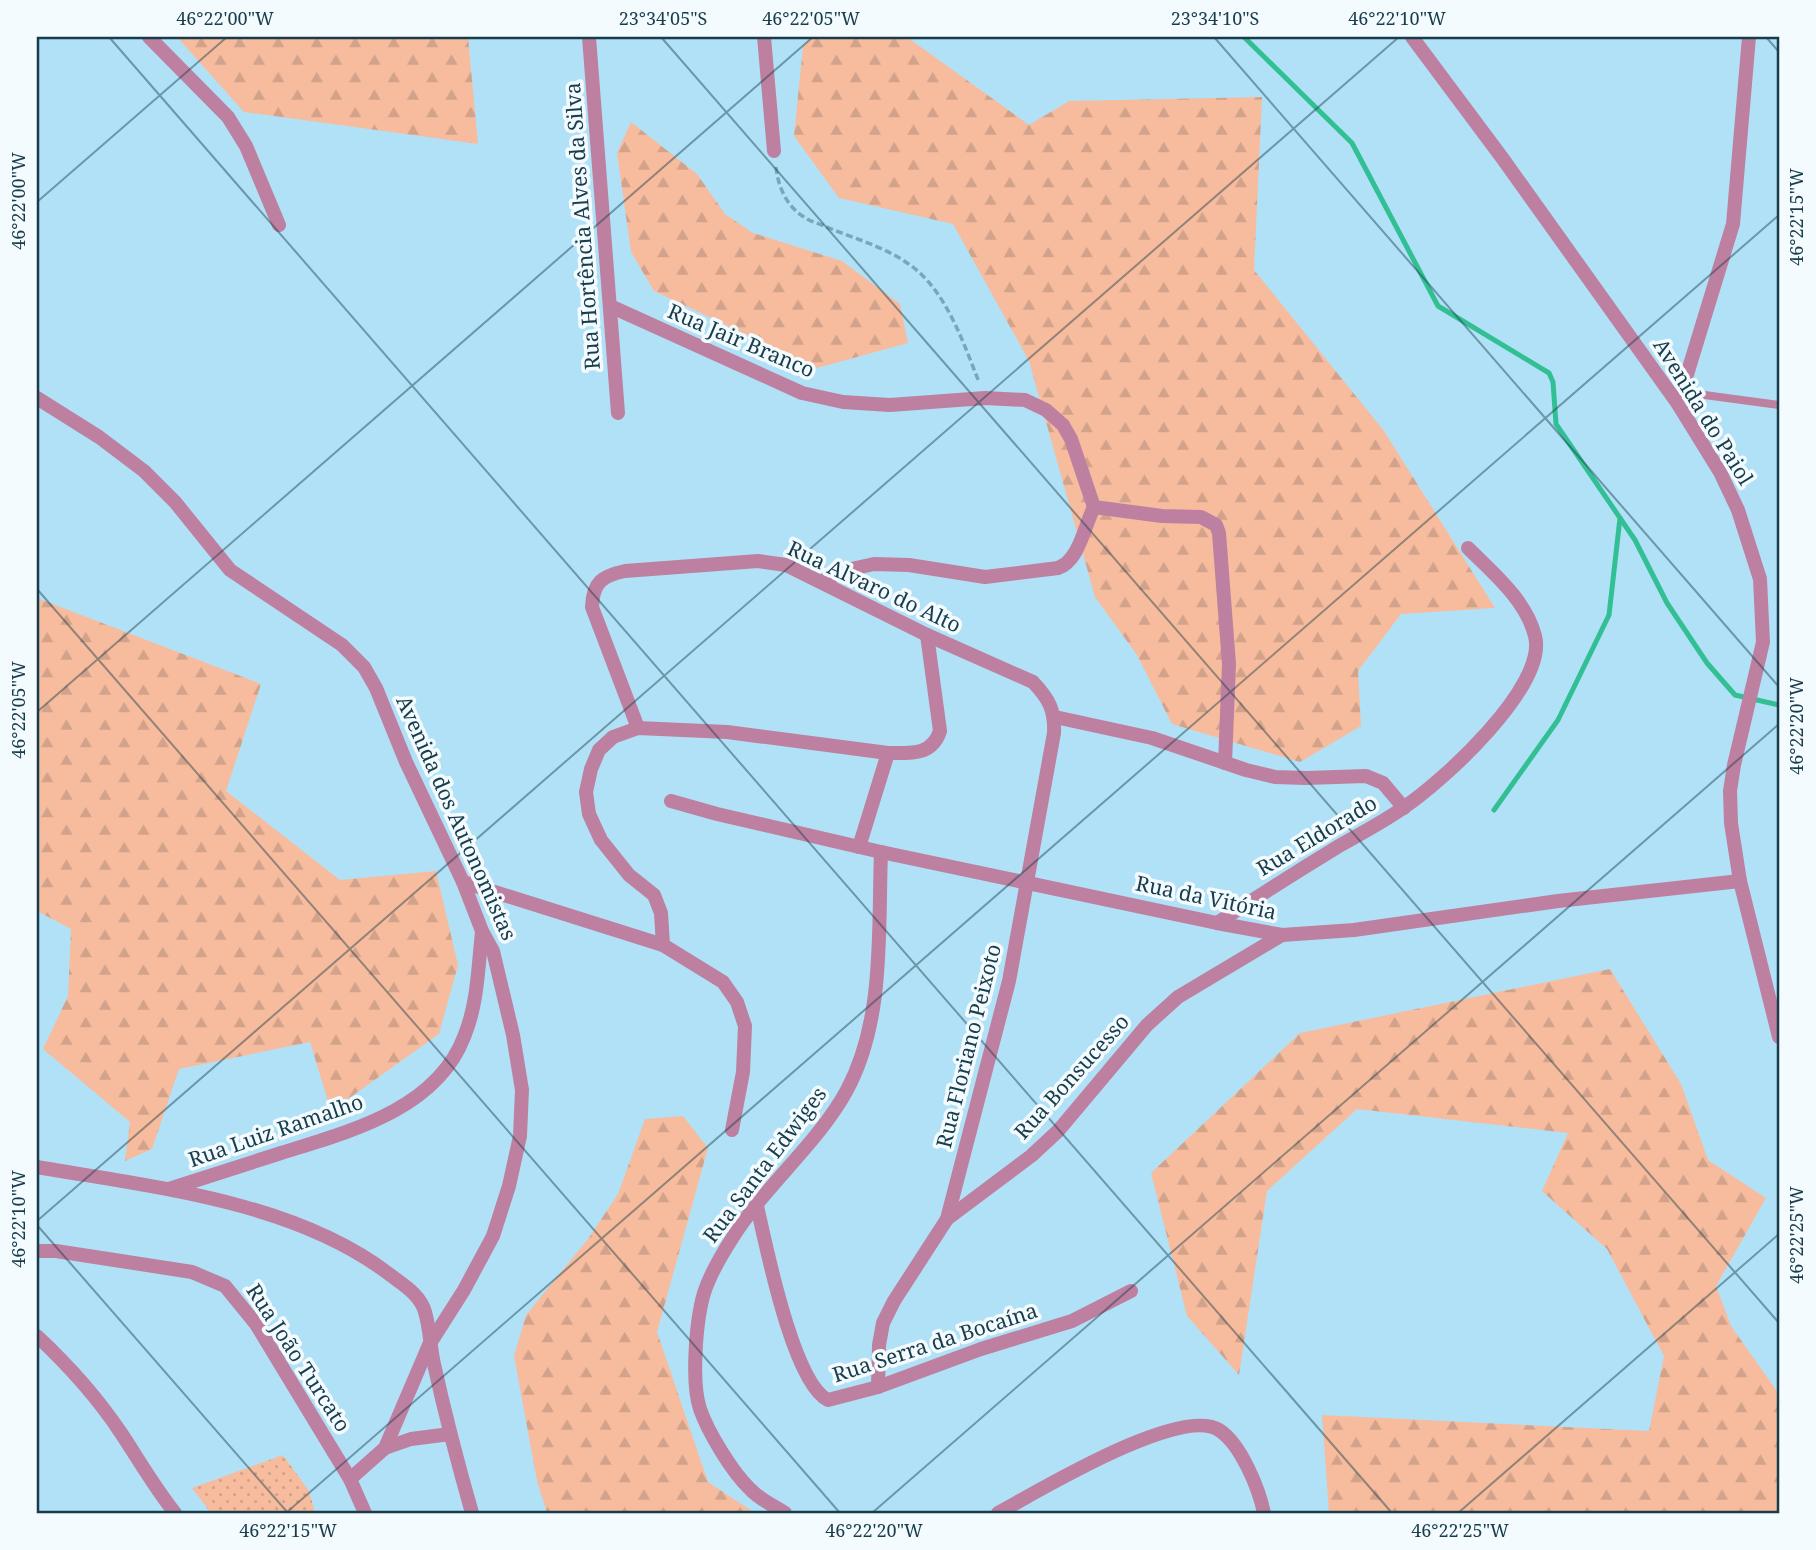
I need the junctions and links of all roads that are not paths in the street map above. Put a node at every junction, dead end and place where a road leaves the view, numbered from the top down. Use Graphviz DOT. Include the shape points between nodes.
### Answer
graph roads {
  1 [pos="149,37"];
  2 [pos="589,37"];
  3 [pos="764,37"];
  4 [pos="1412,37"];
  5 [pos="1749,37"];
  6 [pos="774,151"];
  7 [pos="279,225"];
  8 [pos="610,306"];
  9 [pos="37,398"];
  10 [pos="1680,398"];
  11 [pos="1779,405"];
  12 [pos="618,413"];
  13 [pos="1094,508"];
  14 [pos="1468,548"];
  15 [pos="821,582"];
  16 [pos="927,635"];
  17 [pos="1055,717"];
  18 [pos="638,728"];
  19 [pos="888,753"];
  20 [pos="1224,763"];
  21 [pos="671,801"];
  22 [pos="1404,808"];
  23 [pos="859,847"];
  24 [pos="881,852"];
  25 [pos="1740,881"];
  26 [pos="463,882"];
  27 [pos="1028,883"];
  28 [pos="1217,923"];
  29 [pos="482,931"];
  30 [pos="1282,935"];
  31 [pos="663,945"];
  32 [pos="1779,1033"];
  33 [pos="732,1129"];
  34 [pos="37,1167"];
  35 [pos="168,1190"];
  36 [pos="757,1206"];
  37 [pos="947,1219"];
  38 [pos="37,1251"];
  39 [pos="1131,1291"];
  40 [pos="37,1336"];
  41 [pos="429,1345"];
  42 [pos="878,1387"];
  43 [pos="450,1434"];
  44 [pos="385,1448"];
  45 [pos="350,1479"];
  46 [pos="175,1513"];
  47 [pos="365,1513"];
  48 [pos="472,1513"];
  49 [pos="785,1513"];
  50 [pos="998,1513"];
  51 [pos="1264,1513"];
  1 -- 7 [label="street" via="228,117 251,156"];
  2 -- 8 [label="street, Rua Hortência Alves da Silva"];
  3 -- 6 [label="street"];
  4 -- 10 [label="street, Avenida do Paiol"];
  5 -- 10 [label="street" via="1733,224"];
  8 -- 12 [label="street, Rua Hortência Alves da Silva"];
  8 -- 13 [label="street, Rua Jair Branco" via="802,393 890,405 1025,400 1063,425"];
  9 -- 26 [label="street, Avenida dos Autonomistas" via="144,471 230,570 342,645 364,667"];
  10 -- 11 [label="lane"];
  10 -- 25 [label="street, Avenida do Paiol" via="1738,510 1760,579 1763,642 1730,791"];
  13 -- 15 [label="street" via="1070,562 1058,568 977,577 874,564 842,570"];
  13 -- 20 [label="street" via="1201,517 1216,525 1229,664"];
  14 -- 22 [label="street, Rua Eldorado" via="1527,616 1536,638 1533,665 1519,692 1469,754"];
  15 -- 16 [label="street, Rua Alvaro do Alto"];
  15 -- 18 [label="street, Rua Alvaro do Alto" via="786,565 758,561 625,570 598,582 592,607"];
  16 -- 17 [label="street, Rua Alvaro do Alto" via="1033,682 1046,696"];
  16 -- 19 [label="street" via="940,731 937,740 920,753"];
  17 -- 20 [label="street" via="1152,738"];
  17 -- 27 [label="street"];
  18 -- 19 [label="street" via="727,732"];
  18 -- 31 [label="street" via="613,737 599,750 586,792 589,814 601,840 654,895 661,913"];
  19 -- 23 [label="street"];
  20 -- 22 [label="street" via="1275,777 1366,776 1383,783"];
  21 -- 23 [label="street, Rua da Vitória"];
  22 -- 28 [label="street, Rua Eldorado"];
  23 -- 24 [label="street, Rua da Vitória"];
  24 -- 27 [label="street, Rua da Vitória"];
  24 -- 36 [label="street, Rua Santa Edwiges" via="874,1003 861,1058 846,1091"];
  25 -- 30 [label="street, Rua da Vitória"];
  25 -- 32 [label="street, Avenida do Paiol"];
  26 -- 29 [label="street, Avenida dos Autonomistas"];
  26 -- 31 [label="street"];
  27 -- 28 [label="street, Rua da Vitória"];
  27 -- 37 [label="street, Rua Floriano Peixoto" via="1009,981"];
  28 -- 30 [label="street, Rua da Vitória"];
  29 -- 35 [label="street, Rua Luiz Ramalho" via="474,1007 463,1040 429,1086 363,1126"];
  29 -- 41 [label="street, Avenida dos Autonomistas" via="493,951 513,1035 522,1090 520,1136 493,1236"];
  30 -- 37 [label="street, Rua Bonsucesso" via="1178,997 1146,1025 1058,1131"];
  31 -- 33 [label="street" via="723,982 737,1002 745,1026 743,1072"];
  34 -- 35 [label="street, Rua Luiz Ramalho"];
  35 -- 41 [label="street, Rua Luiz Ramalho" via="266,1213 314,1230 374,1263 417,1296 425,1311"];
  36 -- 42 [label="street, Rua Serra da Bocaína" via="775,1284 802,1365 818,1393 834,1400"];
  36 -- 49 [label="street, Rua Santa Edwiges" via="734,1235 704,1293 695,1359 699,1407 719,1448 750,1490"];
  37 -- 42 [label="street, Rua Bonsucesso" via="883,1323"];
  38 -- 45 [label="street, Rua João Turcato" via="192,1272 225,1286 256,1324"];
  39 -- 42 [label="street, Rua Serra da Bocaína" via="1072,1321"];
  40 -- 46 [label="street" via="84,1384"];
  41 -- 43 [label="street"];
  41 -- 44 [label="street, Avenida dos Autonomistas"];
  43 -- 44 [label="street"];
  43 -- 48 [label="street"];
  44 -- 45 [label="street"];
  45 -- 47 [label="street, Rua João Turcato"];
  50 -- 51 [label="street" via="1118,1448 1204,1425 1229,1439 1250,1472"];
}
